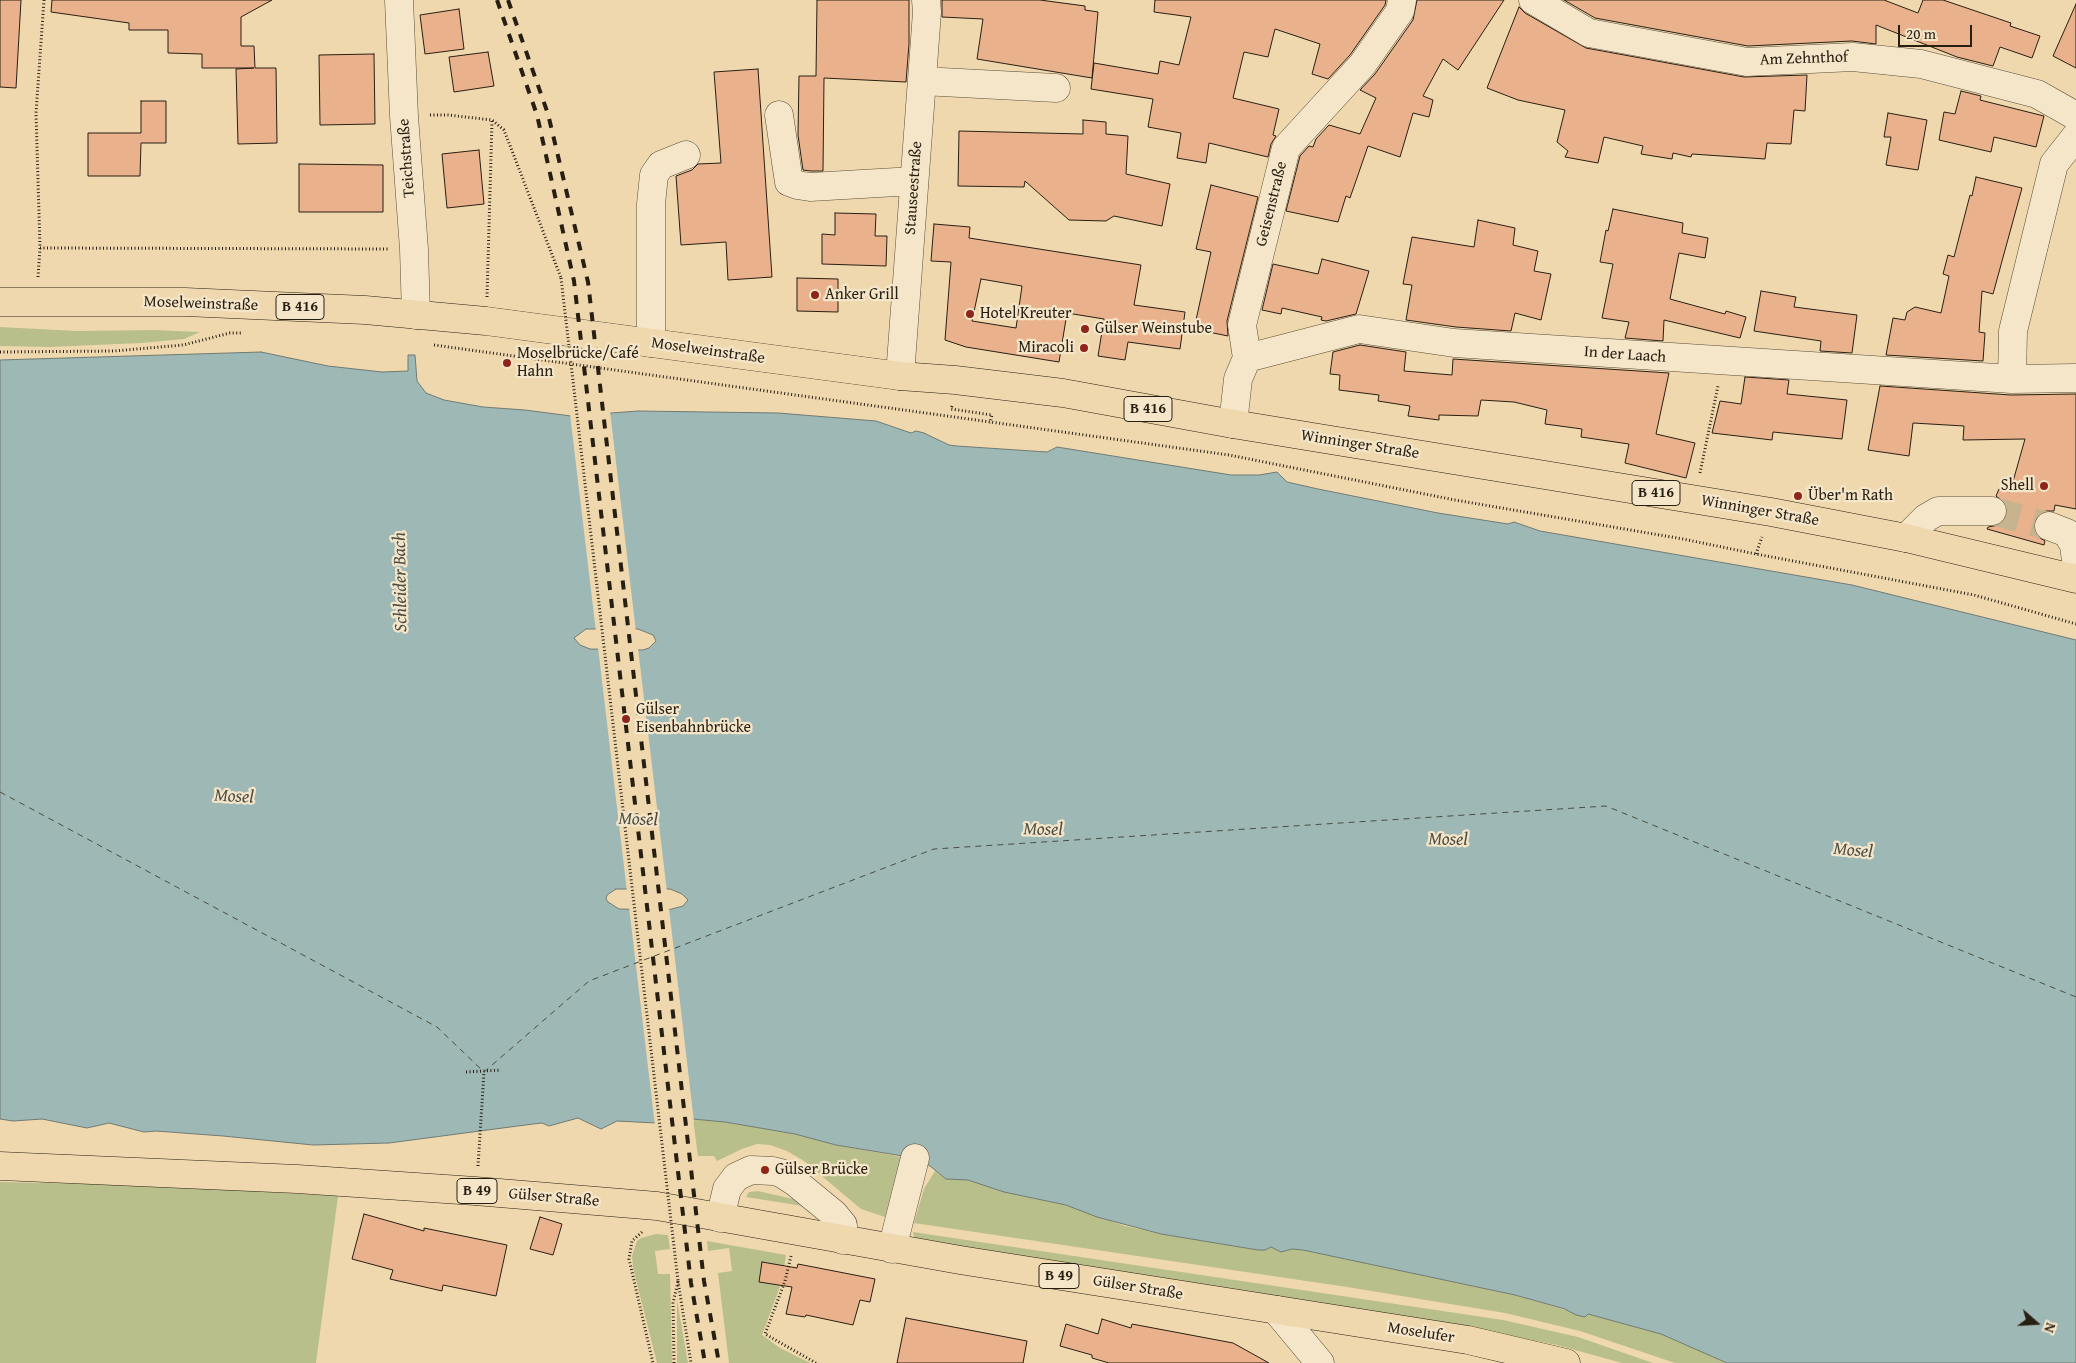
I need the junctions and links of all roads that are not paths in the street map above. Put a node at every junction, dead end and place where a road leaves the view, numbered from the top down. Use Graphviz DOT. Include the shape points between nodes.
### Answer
graph roads {
  1 [pos="399,0"];
  2 [pos="926,0"];
  3 [pos="1402,0"];
  4 [pos="1533,0"];
  5 [pos="922,81"];
  6 [pos="1056,88"];
  7 [pos="779,115"];
  8 [pos="2076,116"];
  9 [pos="2076,136"];
  10 [pos="686,155"];
  11 [pos="914,181"];
  12 [pos="0,302"];
  13 [pos="416,315"];
  14 [pos="651,343"];
  15 [pos="1247,358"];
  16 [pos="900,376"];
  17 [pos="2076,378"];
  18 [pos="2012,379"];
  19 [pos="1234,424"];
  20 [pos="1992,511"];
  21 [pos="2049,526"];
  22 [pos="1906,538"];
  23 [pos="2076,560"];
  24 [pos="2076,579"];
  25 [pos="915,1158"];
  26 [pos="0,1166"];
  27 [pos="720,1218"];
  28 [pos="843,1240"];
  29 [pos="892,1249"];
  30 [pos="1276,1310"];
  31 [pos="1320,1363"];
  32 [pos="1566,1363"];
  1 -- 13 [label="street, Teichstraße"];
  2 -- 5 [label="street, Stauseestraße"];
  3 -- 15 [label="street, Geisenstraße" via="1400,11 1362,65 1286,148 1242,325"];
  4 -- 8 [label="street, Am Zehnthof" via="1589,32 1747,62 1853,57 1921,64 2037,94"];
  5 -- 6 [label="street"];
  5 -- 11 [label="street, Stauseestraße"];
  7 -- 11 [label="street" via="789,182 810,187"];
  9 -- 18 [label="street" via="2054,164 2013,331"];
  10 -- 14 [label="street" via="661,165 654,175"];
  11 -- 16 [label="street, Stauseestraße"];
  12 -- 13 [label="main road, Moselweinstraße / B 416" via="185,302"];
  13 -- 14 [label="main road, Moselweinstraße / B 416"];
  14 -- 16 [label="main road, Moselweinstraße / B 416"];
  15 -- 18 [label="street, In der Laach" via="1359,329 1454,343"];
  15 -- 19 [label="street" via="1238,379"];
  16 -- 19 [label="main road, Moselweinstraße / B 416" via="1064,393"];
  17 -- 18 [label="street, In der Laach"];
  19 -- 22 [label="main road, Winninger Straße / B 416" via="1771,512"];
  20 -- 22 [label="street" via="1938,511"];
  21 -- 23 [label="street" via="2067,533 2074,546"];
  22 -- 24 [label="main road, Winninger Straße / B 416"];
  25 -- 29 [label="street"];
  26 -- 27 [label="main road, Gülser Straße / B 49" via="297,1179 657,1206"];
  27 -- 28 [label="main road, Gülser Straße / B 49"];
  27 -- 28 [label="street" via="727,1189 736,1177 751,1170 774,1171 795,1182 834,1214 843,1225"];
  28 -- 29 [label="main road, Gülser Straße / B 49"];
  29 -- 30 [label="main road, Gülser Straße / B 49"];
  30 -- 31 [label="street"];
  30 -- 32 [label="main road, Moselufer / B 49" via="1468,1340"];
}
